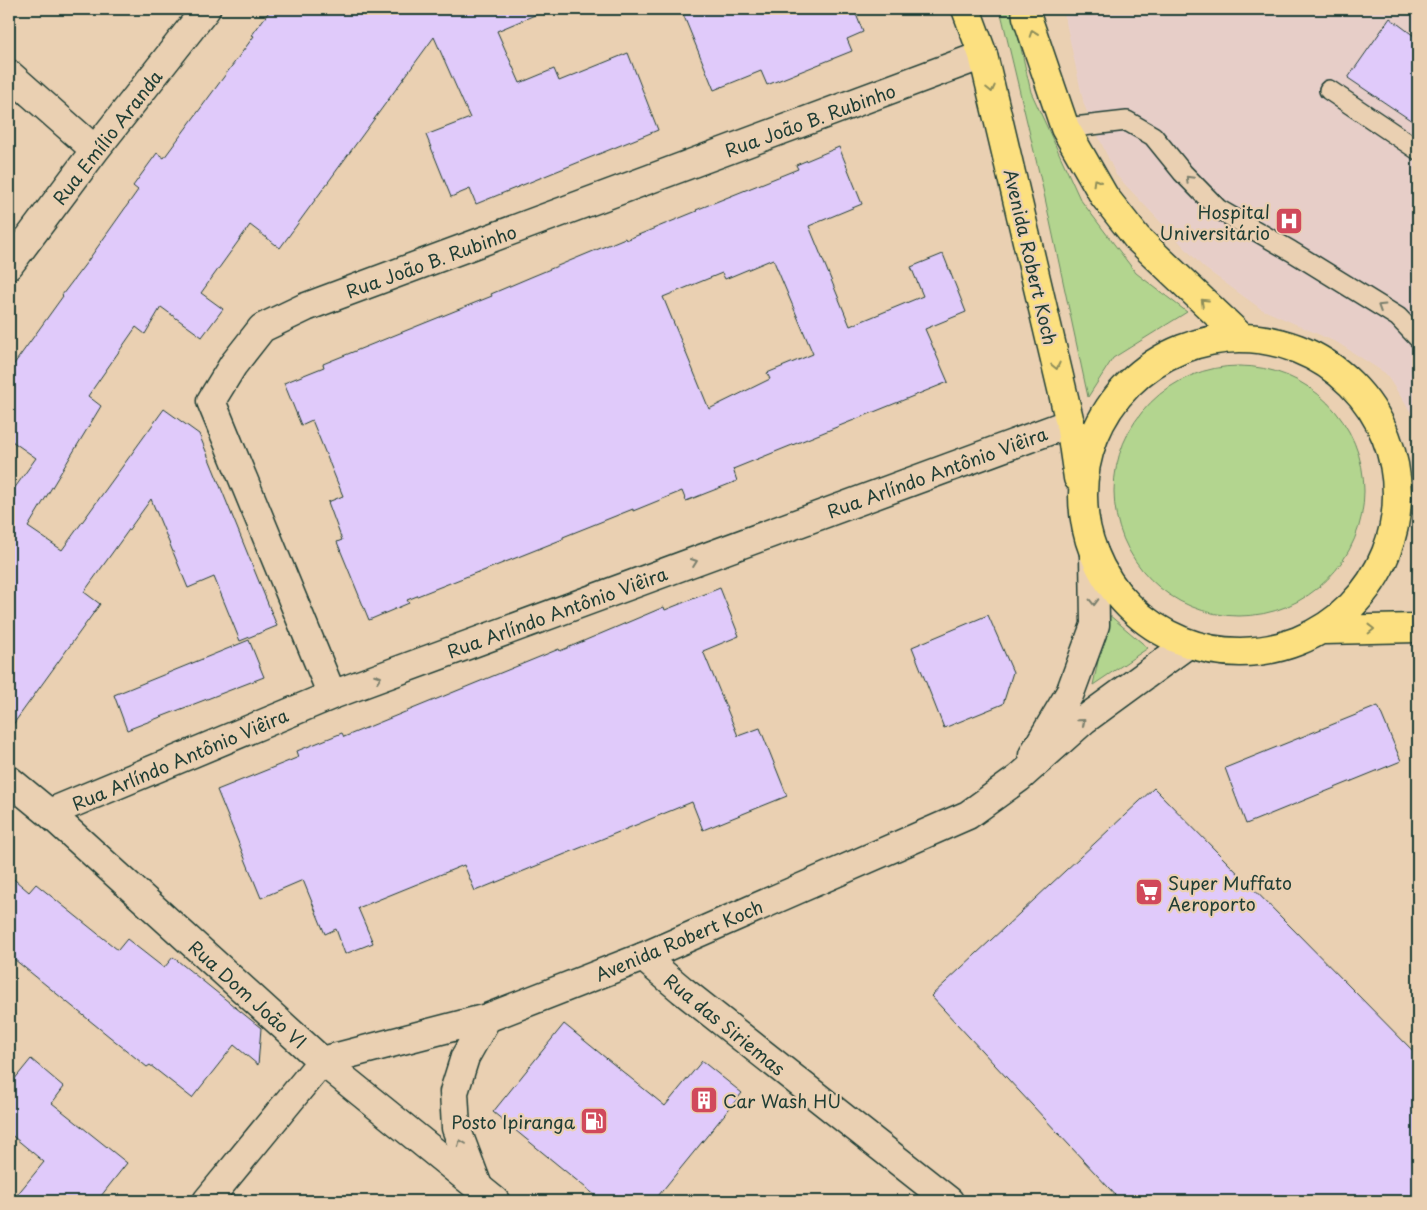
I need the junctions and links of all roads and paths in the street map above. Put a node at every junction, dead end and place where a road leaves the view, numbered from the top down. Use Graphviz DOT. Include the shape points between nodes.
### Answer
graph roads {
  1 [pos="206,9"];
  2 [pos="966,9"];
  3 [pos="1026,9"];
  4 [pos="983,55"];
  5 [pos="9,74"];
  6 [pos="1329,90"];
  7 [pos="1065,128"];
  8 [pos="96,150"];
  9 [pos="1418,150"];
  10 [pos="9,266"];
  11 [pos="1240,336"];
  12 [pos="1418,338"];
  13 [pos="1070,423"];
  14 [pos="1408,501"];
  15 [pos="1083,509"];
  16 [pos="1094,553"];
  17 [pos="1418,628"];
  18 [pos="1324,630"];
  19 [pos="1188,644"];
  20 [pos="332,695"];
  21 [pos="1019,778"];
  22 [pos="9,780"];
  23 [pos="49,813"];
  24 [pos="643,957"];
  25 [pos="487,1018"];
  26 [pos="322,1061"];
  27 [pos="487,1195"];
  28 [pos="207,1201"];
  29 [pos="950,1201"];
  1 -- 8 [label="street, Rua Emílio Aranda"];
  2 -- 4 [label="main road, Avenida Robert Koch"];
  7 -- 3 [label="main road, one-way"];
  4 -- 13 [label="main road, Avenida Robert Koch, one-way"];
  4 -- 20 [label="street, Rua João B. Rubinho" via="315,304 262,328 233,365 211,401"];
  5 -- 8 [label="street"];
  6 -- 9 [label="lane"];
  11 -- 7 [label="main road, one-way" via="1136,238 1104,196"];
  12 -- 7 [label="lane, one-way" via="1398,317 1218,208 1183,173 1153,136 1127,121"];
  8 -- 10 [label="street, Rua Emílio Aranda"];
  11 -- 14 [label="main road" via="1289,344 1334,367 1369,402 1391,447"];
  11 -- 15 [label="main road" via="1188,344 1142,370 1107,409 1086,457"];
  13 -- 15 [label="main road, Avenida Robert Koch"];
  20 -- 13 [label="street, Rua Arlíndo Antônio Viêira, one-way"];
  14 -- 18 [label="main road" via="1389,549 1363,595"];
  15 -- 16 [label="main road"];
  16 -- 19 [label="main road" via="1116,592 1148,623"];
  16 -- 21 [label="street, Avenida Robert Koch, one-way" via="1095,625 1070,693"];
  18 -- 17 [label="main road, one-way"];
  18 -- 19 [label="main road" via="1280,648 1234,653"];
  21 -- 19 [label="street, Avenida Robert Koch, one-way" via="1084,720"];
  20 -- 23 [label="street, Rua Arlíndo Antônio Viêira"];
  21 -- 24 [label="street, Avenida Robert Koch" via="968,815"];
  22 -- 23 [label="street, Rua Dom João VI"];
  23 -- 26 [label="street, Rua Dom João VI"];
  24 -- 25 [label="street, Avenida Robert Koch"];
  24 -- 29 [label="street, Rua das Siriemas"];
  25 -- 26 [label="street, Avenida Robert Koch"];
  27 -- 25 [label="street, one-way" via="456,1128 454,1092 465,1057"];
  26 -- 27 [label="street, Rua Dom João VI"];
  26 -- 28 [label="street"];
}
